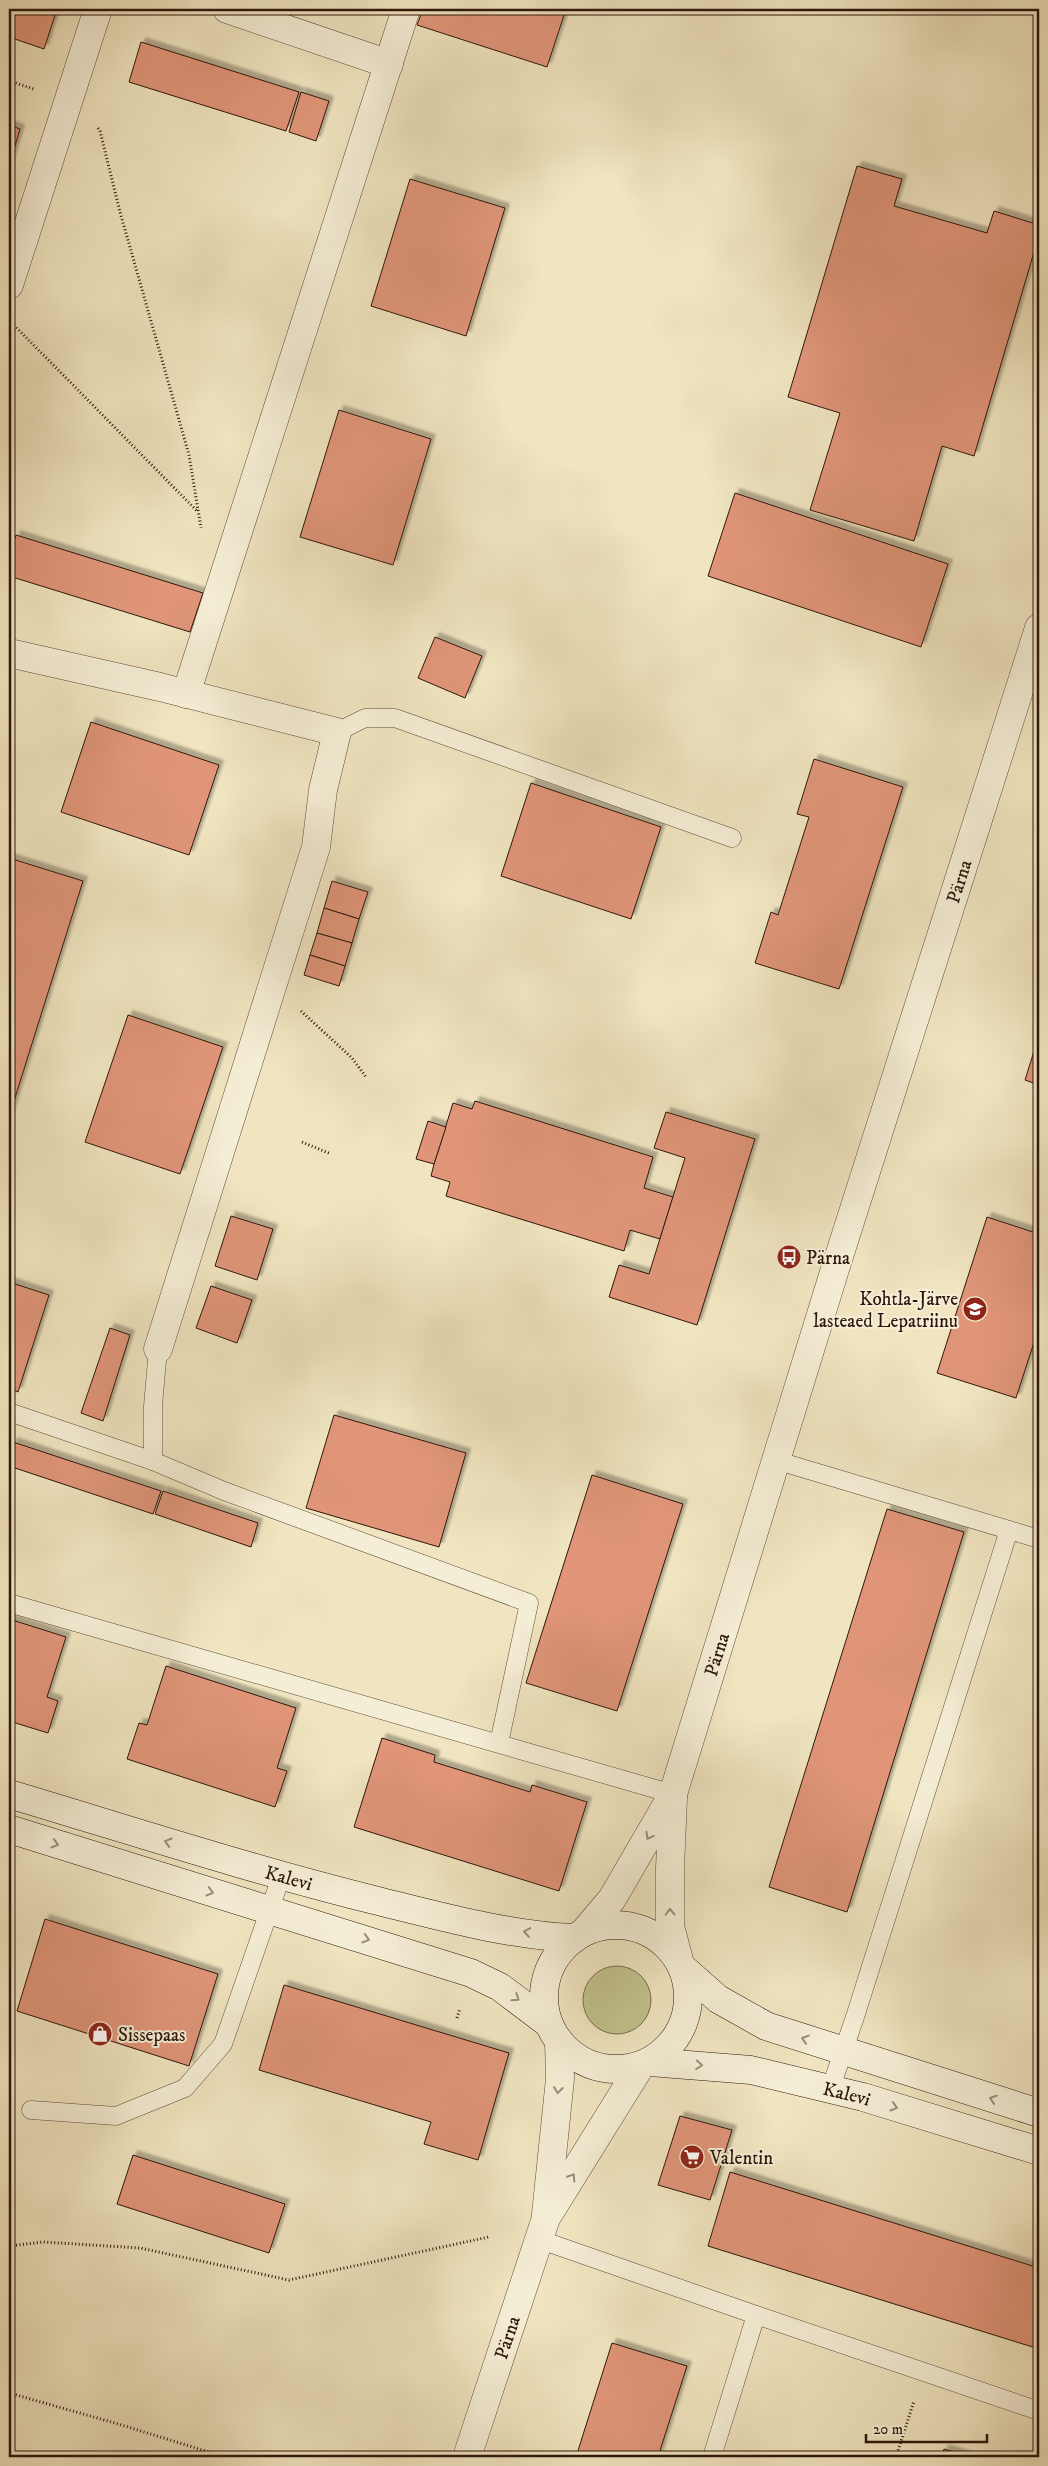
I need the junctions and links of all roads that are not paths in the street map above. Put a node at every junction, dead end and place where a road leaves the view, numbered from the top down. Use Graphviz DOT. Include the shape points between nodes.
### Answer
graph roads {
  1 [pos="98,9"];
  2 [pos="226,9"];
  3 [pos="406,9"];
  4 [pos="389,64"];
  5 [pos="9,285"];
  6 [pos="1039,628"];
  7 [pos="9,653"];
  8 [pos="186,694"];
  9 [pos="337,732"];
  10 [pos="732,838"];
  11 [pos="158,1349"];
  12 [pos="9,1412"];
  13 [pos="775,1460"];
  14 [pos="153,1461"];
  15 [pos="1009,1530"];
  16 [pos="1039,1538"];
  17 [pos="9,1602"];
  18 [pos="499,1743"];
  19 [pos="9,1794"];
  20 [pos="673,1794"];
  21 [pos="9,1829"];
  22 [pos="281,1877"];
  23 [pos="271,1911"];
  24 [pos="579,1935"];
  25 [pos="681,1964"];
  26 [pos="554,2033"];
  27 [pos="843,2051"];
  28 [pos="646,2063"];
  29 [pos="830,2090"];
  30 [pos="31,2110"];
  31 [pos="1039,2113"];
  32 [pos="1039,2151"];
  33 [pos="542,2228"];
  34 [pos="756,2315"];
  35 [pos="1039,2411"];
  36 [pos="467,2457"];
  37 [pos="712,2457"];
  1 -- 5 [label="street"];
  2 -- 4 [label="street"];
  3 -- 4 [label="street"];
  4 -- 8 [label="street"];
  6 -- 13 [label="street, Pärna"];
  7 -- 8 [label="street"];
  8 -- 9 [label="street"];
  9 -- 10 [label="lane" via="366,718 395,718"];
  9 -- 11 [label="street" via="323,790 316,846"];
  11 -- 14 [label="lane"];
  12 -- 14 [label="lane"];
  13 -- 15 [label="lane"];
  13 -- 20 [label="street, Pärna"];
  14 -- 18 [label="lane" via="224,1491 529,1603"];
  15 -- 16 [label="lane"];
  15 -- 27 [label="lane"];
  17 -- 18 [label="lane"];
  18 -- 20 [label="lane"];
  22 -- 19 [label="street, Kalevi, one-way"];
  20 -- 24 [label="street, Pärna, one-way" via="612,1899"];
  25 -- 20 [label="street, Pärna, one-way" via="670,1926"];
  21 -- 23 [label="street, Kalevi, one-way"];
  22 -- 23 [label="lane"];
  24 -- 22 [label="street, Kalevi, one-way" via="523,1932 437,1916"];
  23 -- 26 [label="street, Kalevi, one-way" via="471,1973 500,1987"];
  23 -- 30 [label="lane" via="223,2044 185,2088 116,2116"];
  24 -- 25 [label="street, Kalevi" via="601,1926 636,1928 653,1934 667,1945"];
  24 -- 26 [label="street" via="563,1948 547,1976 545,2008"];
  27 -- 25 [label="street, Kalevi, one-way" via="766,2026 718,1999"];
  25 -- 28 [label="street" via="689,1999 682,2029 662,2053"];
  26 -- 28 [label="street, Kalevi" via="572,2054 605,2069 623,2069"];
  26 -- 33 [label="street, Pärna, one-way" via="560,2079"];
  27 -- 29 [label="lane"];
  31 -- 27 [label="street, Kalevi, one-way"];
  28 -- 29 [label="street, Kalevi, one-way" via="751,2070"];
  33 -- 28 [label="street, Pärna, one-way"];
  29 -- 32 [label="street, Kalevi, one-way"];
  33 -- 34 [label="lane"];
  33 -- 36 [label="street, Pärna"];
  34 -- 35 [label="lane"];
  34 -- 37 [label="lane"];
}
